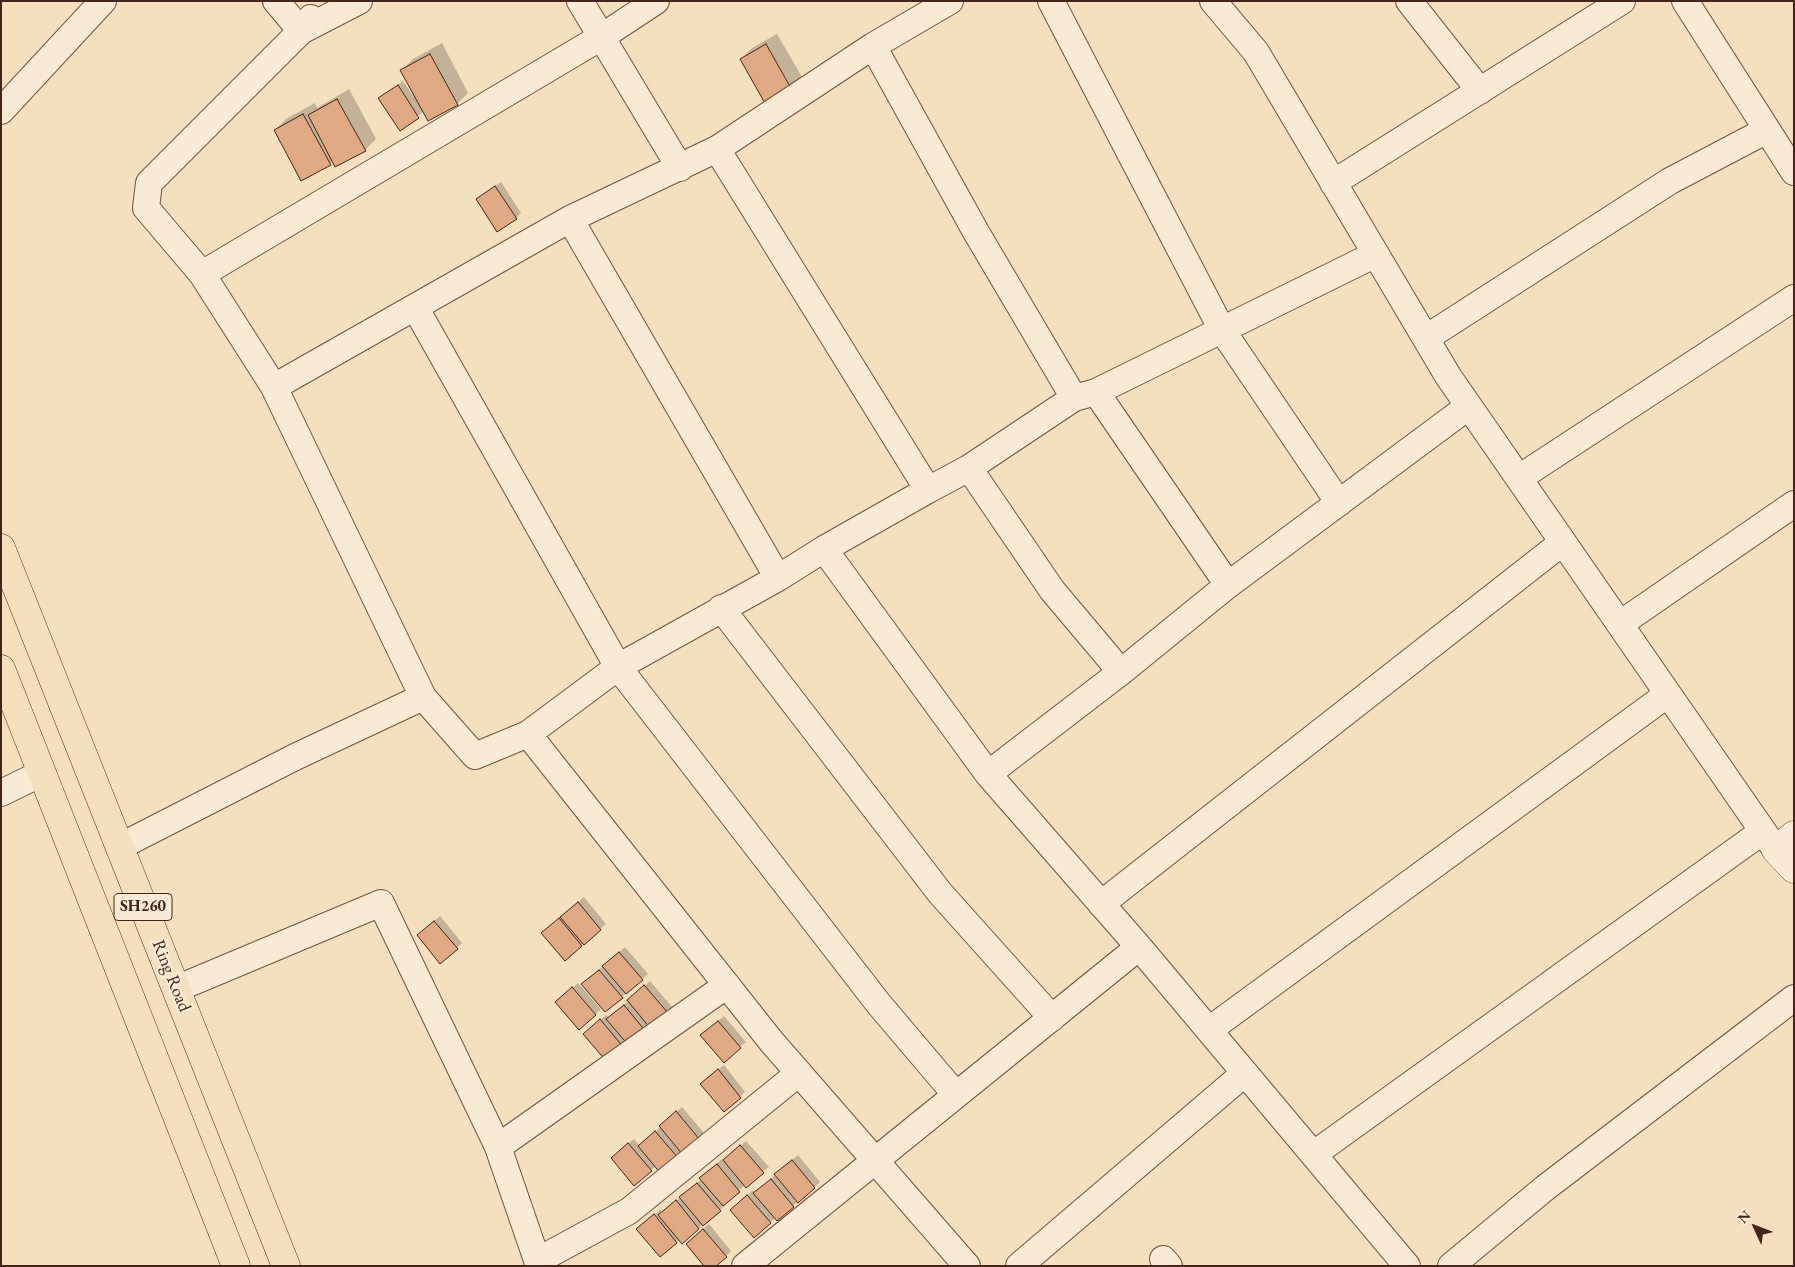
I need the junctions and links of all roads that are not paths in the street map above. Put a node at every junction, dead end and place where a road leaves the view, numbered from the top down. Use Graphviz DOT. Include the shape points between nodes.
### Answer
graph roads {
  1 [pos="103,1"];
  2 [pos="276,1"];
  3 [pos="323,1"];
  4 [pos="359,1"];
  5 [pos="580,1"];
  6 [pos="656,1"];
  7 [pos="950,1"];
  8 [pos="1051,1"];
  9 [pos="1213,1"];
  10 [pos="1409,1"];
  11 [pos="1685,1"];
  12 [pos="1604,6"];
  13 [pos="301,31"];
  14 [pos="602,36"];
  15 [pos="872,46"];
  16 [pos="1480,91"];
  17 [pos="1,111"];
  18 [pos="1768,130"];
  19 [pos="717,149"];
  20 [pos="680,168"];
  21 [pos="1794,172"];
  22 [pos="1333,183"];
  23 [pos="570,219"];
  24 [pos="1376,254"];
  25 [pos="202,274"];
  26 [pos="1794,298"];
  27 [pos="415,307"];
  28 [pos="1222,330"];
  29 [pos="1426,338"];
  30 [pos="274,387"];
  31 [pos="1085,395"];
  32 [pos="1469,406"];
  33 [pos="969,468"];
  34 [pos="1518,478"];
  35 [pos="928,490"];
  36 [pos="1339,503"];
  37 [pos="1794,504"];
  38 [pos="1563,542"];
  39 [pos="1,548"];
  40 [pos="824,549"];
  41 [pos="778,578"];
  42 [pos="1228,585"];
  43 [pos="721,608"];
  44 [pos="1620,624"];
  45 [pos="618,667"];
  46 [pos="1,669"];
  47 [pos="1121,672"];
  48 [pos="1668,694"];
  49 [pos="423,698"];
  50 [pos="528,734"];
  51 [pos="42,773"];
  52 [pos="988,774"];
  53 [pos="1,793"];
  54 [pos="119,846"];
  55 [pos="1782,846"];
  56 [pos="1101,904"];
  57 [pos="1139,947"];
  58 [pos="727,986"];
  59 [pos="176,989"];
  60 [pos="1794,998"];
  61 [pos="1052,1018"];
  62 [pos="1209,1030"];
  63 [pos="799,1073"];
  64 [pos="1245,1073"];
  65 [pos="956,1095"];
  66 [pos="498,1147"];
  67 [pos="1314,1154"];
  68 [pos="875,1161"];
  69 [pos="538,1264"];
  70 [pos="236,1266"];
  71 [pos="286,1266"];
  72 [pos="745,1266"];
  73 [pos="967,1266"];
  74 [pos="1019,1266"];
  75 [pos="1407,1266"];
  76 [pos="1451,1266"];
  1 -- 17 [label="street"];
  2 -- 13 [label="street"];
  3 -- 13 [label="street"];
  4 -- 13 [label="street"];
  5 -- 14 [label="street"];
  6 -- 14 [label="street"];
  7 -- 15 [label="street"];
  8 -- 28 [label="street"];
  9 -- 22 [label="street" via="1256,52"];
  10 -- 16 [label="street"];
  11 -- 18 [label="street"];
  12 -- 16 [label="street"];
  13 -- 25 [label="street" via="149,183 146,208"];
  14 -- 20 [label="street"];
  14 -- 25 [label="street"];
  15 -- 19 [label="street"];
  15 -- 31 [label="street" via="976,232"];
  16 -- 22 [label="street"];
  18 -- 21 [label="street"];
  18 -- 29 [label="street" via="1670,181"];
  19 -- 20 [label="street"];
  19 -- 35 [label="street"];
  20 -- 23 [label="street"];
  22 -- 24 [label="street"];
  23 -- 27 [label="street"];
  23 -- 41 [label="street"];
  24 -- 28 [label="street"];
  24 -- 29 [label="street"];
  25 -- 30 [label="street"];
  26 -- 34 [label="street"];
  27 -- 30 [label="street"];
  27 -- 45 [label="street"];
  28 -- 31 [label="street"];
  28 -- 36 [label="street"];
  29 -- 32 [label="street"];
  30 -- 49 [label="street"];
  31 -- 33 [label="street"];
  31 -- 42 [label="street"];
  32 -- 34 [label="street"];
  32 -- 36 [label="street"];
  33 -- 35 [label="street"];
  33 -- 47 [label="street" via="1052,590"];
  34 -- 38 [label="street"];
  35 -- 40 [label="street"];
  36 -- 42 [label="street"];
  37 -- 44 [label="street"];
  38 -- 44 [label="street"];
  38 -- 56 [label="street"];
  39 -- 54 [label="highway, Ring Road / SH260"];
  40 -- 41 [label="street"];
  40 -- 52 [label="street"];
  41 -- 43 [label="street"];
  42 -- 47 [label="street"];
  43 -- 45 [label="street"];
  43 -- 61 [label="street" via="940,893"];
  44 -- 48 [label="street"];
  45 -- 50 [label="street"];
  45 -- 65 [label="street" via="878,1003"];
  46 -- 51 [label="highway, SH260"];
  47 -- 52 [label="street"];
  48 -- 55 [label="street"];
  48 -- 62 [label="street"];
  49 -- 50 [label="street" via="475,756"];
  49 -- 54 [label="street" via="295,757"];
  50 -- 58 [label="street"];
  51 -- 53 [label="street"];
  51 -- 70 [label="highway, SH260"];
  52 -- 56 [label="street"];
  54 -- 59 [label="highway, Ring Road / SH260"];
  55 -- 67 [label="street"];
  56 -- 57 [label="street"];
  57 -- 61 [label="street"];
  57 -- 62 [label="street"];
  58 -- 63 [label="street"];
  58 -- 66 [label="street"];
  59 -- 66 [label="street" via="381,903"];
  59 -- 71 [label="highway, Ring Road / SH260"];
  60 -- 76 [label="street" via="1545,1188"];
  61 -- 65 [label="street"];
  62 -- 64 [label="street"];
  63 -- 68 [label="street"];
  63 -- 69 [label="street" via="629,1211"];
  64 -- 67 [label="street"];
  64 -- 74 [label="street"];
  65 -- 68 [label="street"];
  66 -- 69 [label="street"];
  67 -- 75 [label="street"];
  68 -- 72 [label="street"];
  68 -- 73 [label="street"];
}
